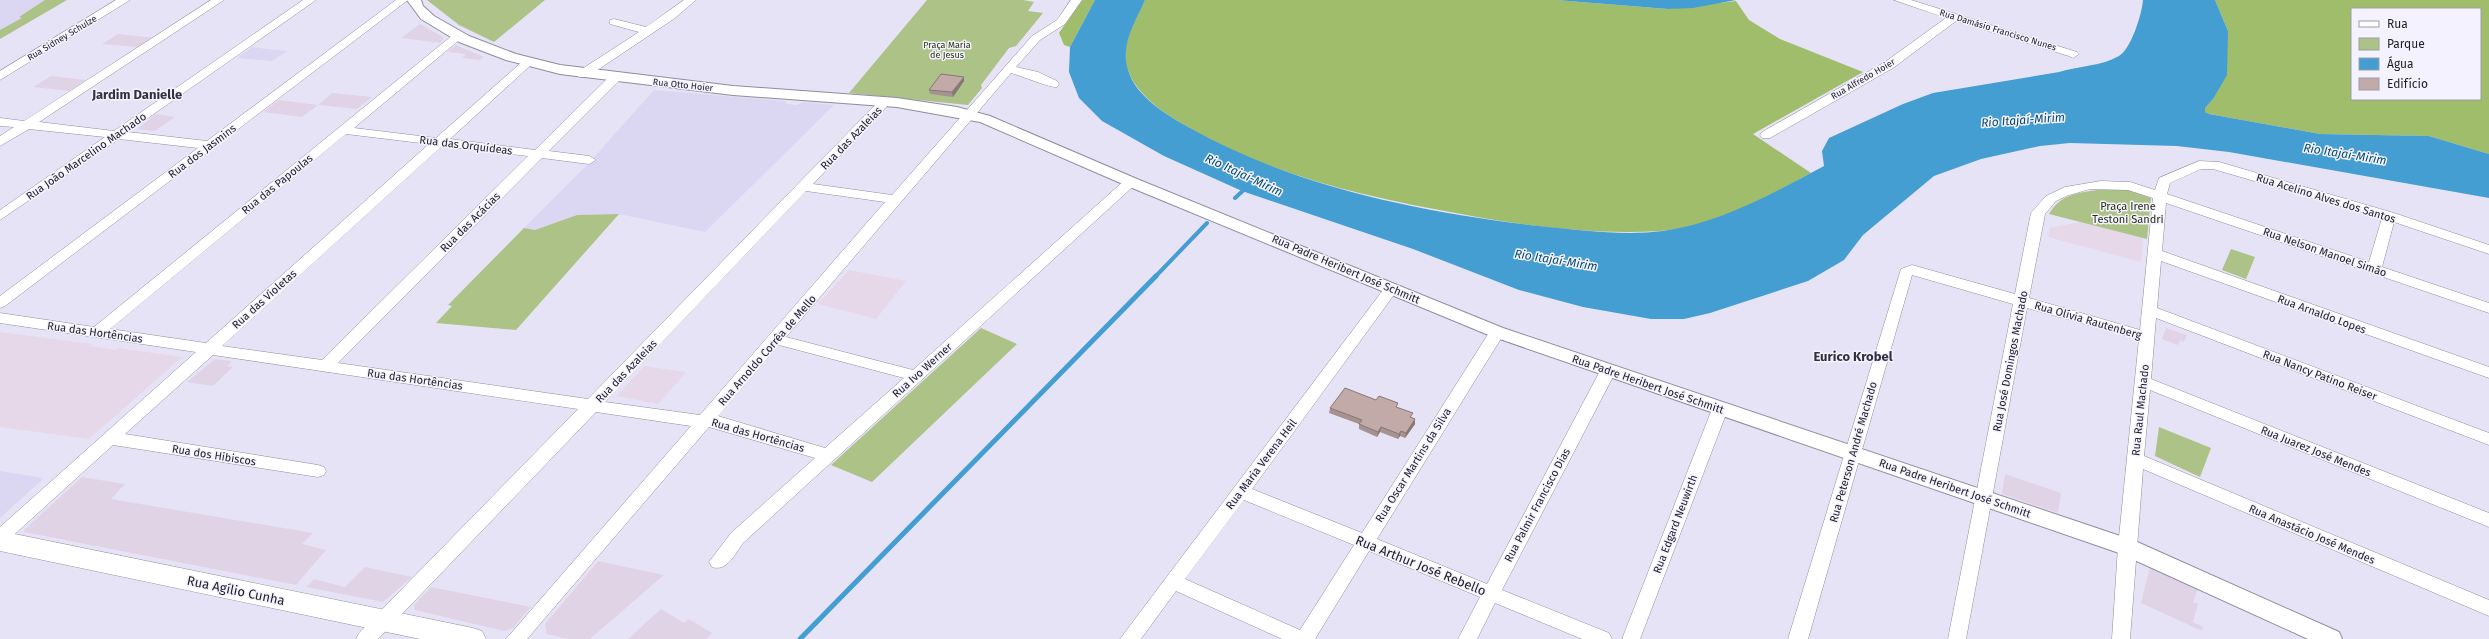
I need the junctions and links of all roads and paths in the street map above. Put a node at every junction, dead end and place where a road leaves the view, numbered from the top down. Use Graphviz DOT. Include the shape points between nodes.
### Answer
graph roads {
  1 [pos="124,0"];
  2 [pos="218,0"];
  3 [pos="310,0"];
  4 [pos="404,0"];
  5 [pos="414,0"];
  6 [pos="691,0"];
  7 [pos="1077,0"];
  8 [pos="1900,0"];
  9 [pos="1955,17"];
  10 [pos="614,22"];
  11 [pos="648,31"];
  12 [pos="458,36"];
  13 [pos="2073,54"];
  14 [pos="528,62"];
  15 [pos="1008,69"];
  16 [pos="583,74"];
  17 [pos="0,76"];
  18 [pos="615,78"];
  19 [pos="1052,84"];
  20 [pos="885,102"];
  21 [pos="971,115"];
  22 [pos="0,122"];
  23 [pos="26,125"];
  24 [pos="343,130"];
  25 [pos="1766,134"];
  26 [pos="117,135"];
  27 [pos="0,142"];
  28 [pos="440,142"];
  29 [pos="210,145"];
  30 [pos="539,154"];
  31 [pos="589,160"];
  32 [pos="1131,182"];
  33 [pos="803,187"];
  34 [pos="2162,188"];
  35 [pos="897,200"];
  36 [pos="0,216"];
  37 [pos="2389,216"];
  38 [pos="2489,250"];
  39 [pos="2156,254"];
  40 [pos="2374,268"];
  41 [pos="1912,270"];
  42 [pos="1391,289"];
  43 [pos="2021,301"];
  44 [pos="0,302"];
  45 [pos="2489,308"];
  46 [pos="2151,311"];
  47 [pos="0,318"];
  48 [pos="96,332"];
  49 [pos="1497,332"];
  50 [pos="2148,338"];
  51 [pos="776,339"];
  52 [pos="209,349"];
  53 [pos="325,366"];
  54 [pos="1608,371"];
  55 [pos="2489,373"];
  56 [pos="916,376"];
  57 [pos="2144,382"];
  58 [pos="593,404"];
  59 [pos="1720,409"];
  60 [pos="705,421"];
  61 [pos="109,438"];
  62 [pos="2489,439"];
  63 [pos="1852,454"];
  64 [pos="827,455"];
  65 [pos="2135,459"];
  66 [pos="318,471"];
  67 [pos="1240,491"];
  68 [pos="1984,498"];
  69 [pos="2489,520"];
  70 [pos="0,537"];
  71 [pos="0,540"];
  72 [pos="1365,542"];
  73 [pos="2127,547"];
  74 [pos="718,562"];
  75 [pos="1173,582"];
  76 [pos="1490,593"];
  77 [pos="2489,608"];
  78 [pos="384,621"];
  79 [pos="366,639"];
  80 [pos="473,639"];
  81 [pos="516,639"];
  82 [pos="1130,639"];
  83 [pos="1301,639"];
  84 [pos="1305,639"];
  85 [pos="1467,639"];
  86 [pos="1602,639"];
  87 [pos="1631,639"];
  88 [pos="1798,639"];
  89 [pos="1957,639"];
  90 [pos="2121,639"];
  91 [pos="2331,639"];
  1 -- 17 [label="street, Rua Sidney Schulze"];
  2 -- 23 [label="street"];
  3 -- 26 [label="street, Rua João Marcelino Machado"];
  4 -- 29 [label="street, Rua dos Jasmins"];
  5 -- 12 [label="street, Rua Otto Hoier" via="424,14"];
  6 -- 11 [label="street"];
  7 -- 15 [label="street, Rua Arnoldo Corrêa de Mello" via="1061,22 1036,38"];
  8 -- 9 [label="street, Rua Damásio Francisco Nunes"];
  9 -- 13 [label="street, Rua Damásio Francisco Nunes"];
  9 -- 25 [label="street, Rua Alfredo Hoier" via="1889,65"];
  10 -- 11 [label="street"];
  11 -- 16 [label="street"];
  12 -- 14 [label="street, Rua Otto Hoier"];
  12 -- 24 [label="street, Rua das Papoulas"];
  14 -- 16 [label="street, Rua Otto Hoier"];
  14 -- 28 [label="street, Rua das Violetas"];
  15 -- 19 [label="street" via="1034,75"];
  15 -- 21 [label="street, Rua Arnoldo Corrêa de Mello"];
  16 -- 18 [label="street, Rua Otto Hoier"];
  18 -- 20 [label="street, Rua Otto Hoier"];
  18 -- 30 [label="street, Rua das Acácias"];
  20 -- 21 [label="street, Rua Otto Hoier"];
  20 -- 33 [label="street, Rua das Azaleias"];
  21 -- 32 [label="street, Rua Padre Heribert José Schmitt"];
  21 -- 35 [label="street, Rua Arnoldo Corrêa de Mello"];
  22 -- 23 [label="street"];
  23 -- 26 [label="street"];
  23 -- 27 [label="street"];
  24 -- 28 [label="street, Rua das Orquídeas"];
  24 -- 48 [label="street, Rua das Papoulas"];
  26 -- 29 [label="street"];
  26 -- 36 [label="street, Rua João Marcelino Machado"];
  28 -- 30 [label="street, Rua das Orquídeas"];
  28 -- 52 [label="street, Rua das Violetas"];
  29 -- 44 [label="street, Rua dos Jasmins"];
  30 -- 31 [label="street, Rua das Orquídeas"];
  30 -- 53 [label="street, Rua das Acácias"];
  32 -- 42 [label="street, Rua Padre Heribert José Schmitt" via="1303,250"];
  32 -- 56 [label="street, Rua Ivo Werner"];
  33 -- 35 [label="street"];
  33 -- 58 [label="street, Rua das Azaleias"];
  34 -- 37 [label="street, Rua Acelino Alves dos Santos" via="2199,165 2214,165"];
  34 -- 39 [label="street, Rua Raul Machado"];
  34 -- 40 [label="street, Rua Nelson Manoel Simão"];
  34 -- 43 [label="street, Rua José Domingos Machado" via="2117,184 2078,188 2054,196 2038,213"];
  35 -- 51 [label="street, Rua Arnoldo Corrêa de Mello"];
  37 -- 38 [label="street, Rua Acelino Alves dos Santos"];
  37 -- 40 [label="street"];
  39 -- 46 [label="street, Rua Raul Machado"];
  39 -- 55 [label="street, Rua Arnaldo Lopes"];
  40 -- 45 [label="street, Rua Nelson Manoel Simão"];
  41 -- 43 [label="street, Rua Olívia Rautenberg"];
  41 -- 63 [label="street, Rua Peterson André Machado" via="1906,272"];
  42 -- 49 [label="street, Rua Padre Heribert José Schmitt"];
  42 -- 67 [label="street, Rua Maria Verena Heil"];
  43 -- 50 [label="street, Rua Olívia Rautenberg"];
  43 -- 68 [label="street, Rua José Domingos Machado"];
  46 -- 50 [label="street, Rua Raul Machado"];
  46 -- 62 [label="street, Rua Nancy Patino Reiser"];
  47 -- 48 [label="street, Rua das Hortências"];
  48 -- 52 [label="street, Rua das Hortências"];
  49 -- 54 [label="street, Rua Padre Heribert José Schmitt"];
  49 -- 72 [label="street, Rua Oscar Martins da Silva"];
  50 -- 57 [label="street, Rua Raul Machado"];
  51 -- 56 [label="street"];
  51 -- 60 [label="street, Rua Arnoldo Corrêa de Mello"];
  52 -- 53 [label="street, Rua das Hortências"];
  52 -- 61 [label="street, Rua das Violetas"];
  53 -- 58 [label="street, Rua das Hortências"];
  54 -- 59 [label="street, Rua Padre Heribert José Schmitt"];
  54 -- 76 [label="street, Rua Palmir Francisco Dias"];
  56 -- 64 [label="street, Rua Ivo Werner"];
  57 -- 65 [label="street, Rua Raul Machado"];
  57 -- 69 [label="street, Rua Juarez José Mendes"];
  58 -- 60 [label="street, Rua das Hortências"];
  58 -- 78 [label="street, Rua das Azaleias"];
  59 -- 63 [label="street, Rua Padre Heribert José Schmitt"];
  59 -- 87 [label="street, Rua Edgard Neuwirth"];
  60 -- 64 [label="street, Rua das Hortências" via="717,422"];
  60 -- 81 [label="street, Rua Arnoldo Corrêa de Mello"];
  61 -- 66 [label="street, Rua dos Hibiscos"];
  61 -- 70 [label="street, Rua das Violetas"];
  63 -- 68 [label="street, Rua Padre Heribert José Schmitt"];
  63 -- 88 [label="street, Rua Peterson André Machado"];
  64 -- 74 [label="street, Rua Ivo Werner" via="737,538"];
  65 -- 73 [label="street, Rua Raul Machado"];
  65 -- 77 [label="street, Rua Anastácio José Mendes"];
  67 -- 72 [label="street, Rua Arthur José Rebello"];
  67 -- 75 [label="street, Rua Maria Verena Heil"];
  68 -- 73 [label="street, Rua Padre Heribert José Schmitt"];
  68 -- 89 [label="street, Rua José Domingos Machado"];
  71 -- 78 [label="main road, Rua Agílio Cunha"];
  72 -- 76 [label="street, Rua Arthur José Rebello"];
  72 -- 84 [label="street, Rua Oscar Martins da Silva"];
  73 -- 90 [label="street, Rua Raul Machado"];
  73 -- 91 [label="street, Rua Padre Heribert José Schmitt"];
  75 -- 82 [label="street, Rua Maria Verena Heil"];
  75 -- 83 [label="street"];
  76 -- 85 [label="street, Rua Palmir Francisco Dias"];
  76 -- 86 [label="street, Rua Arthur José Rebello"];
  78 -- 79 [label="street, Rua das Azaleias"];
  78 -- 80 [label="main road, Rua Agílio Cunha"];
}
